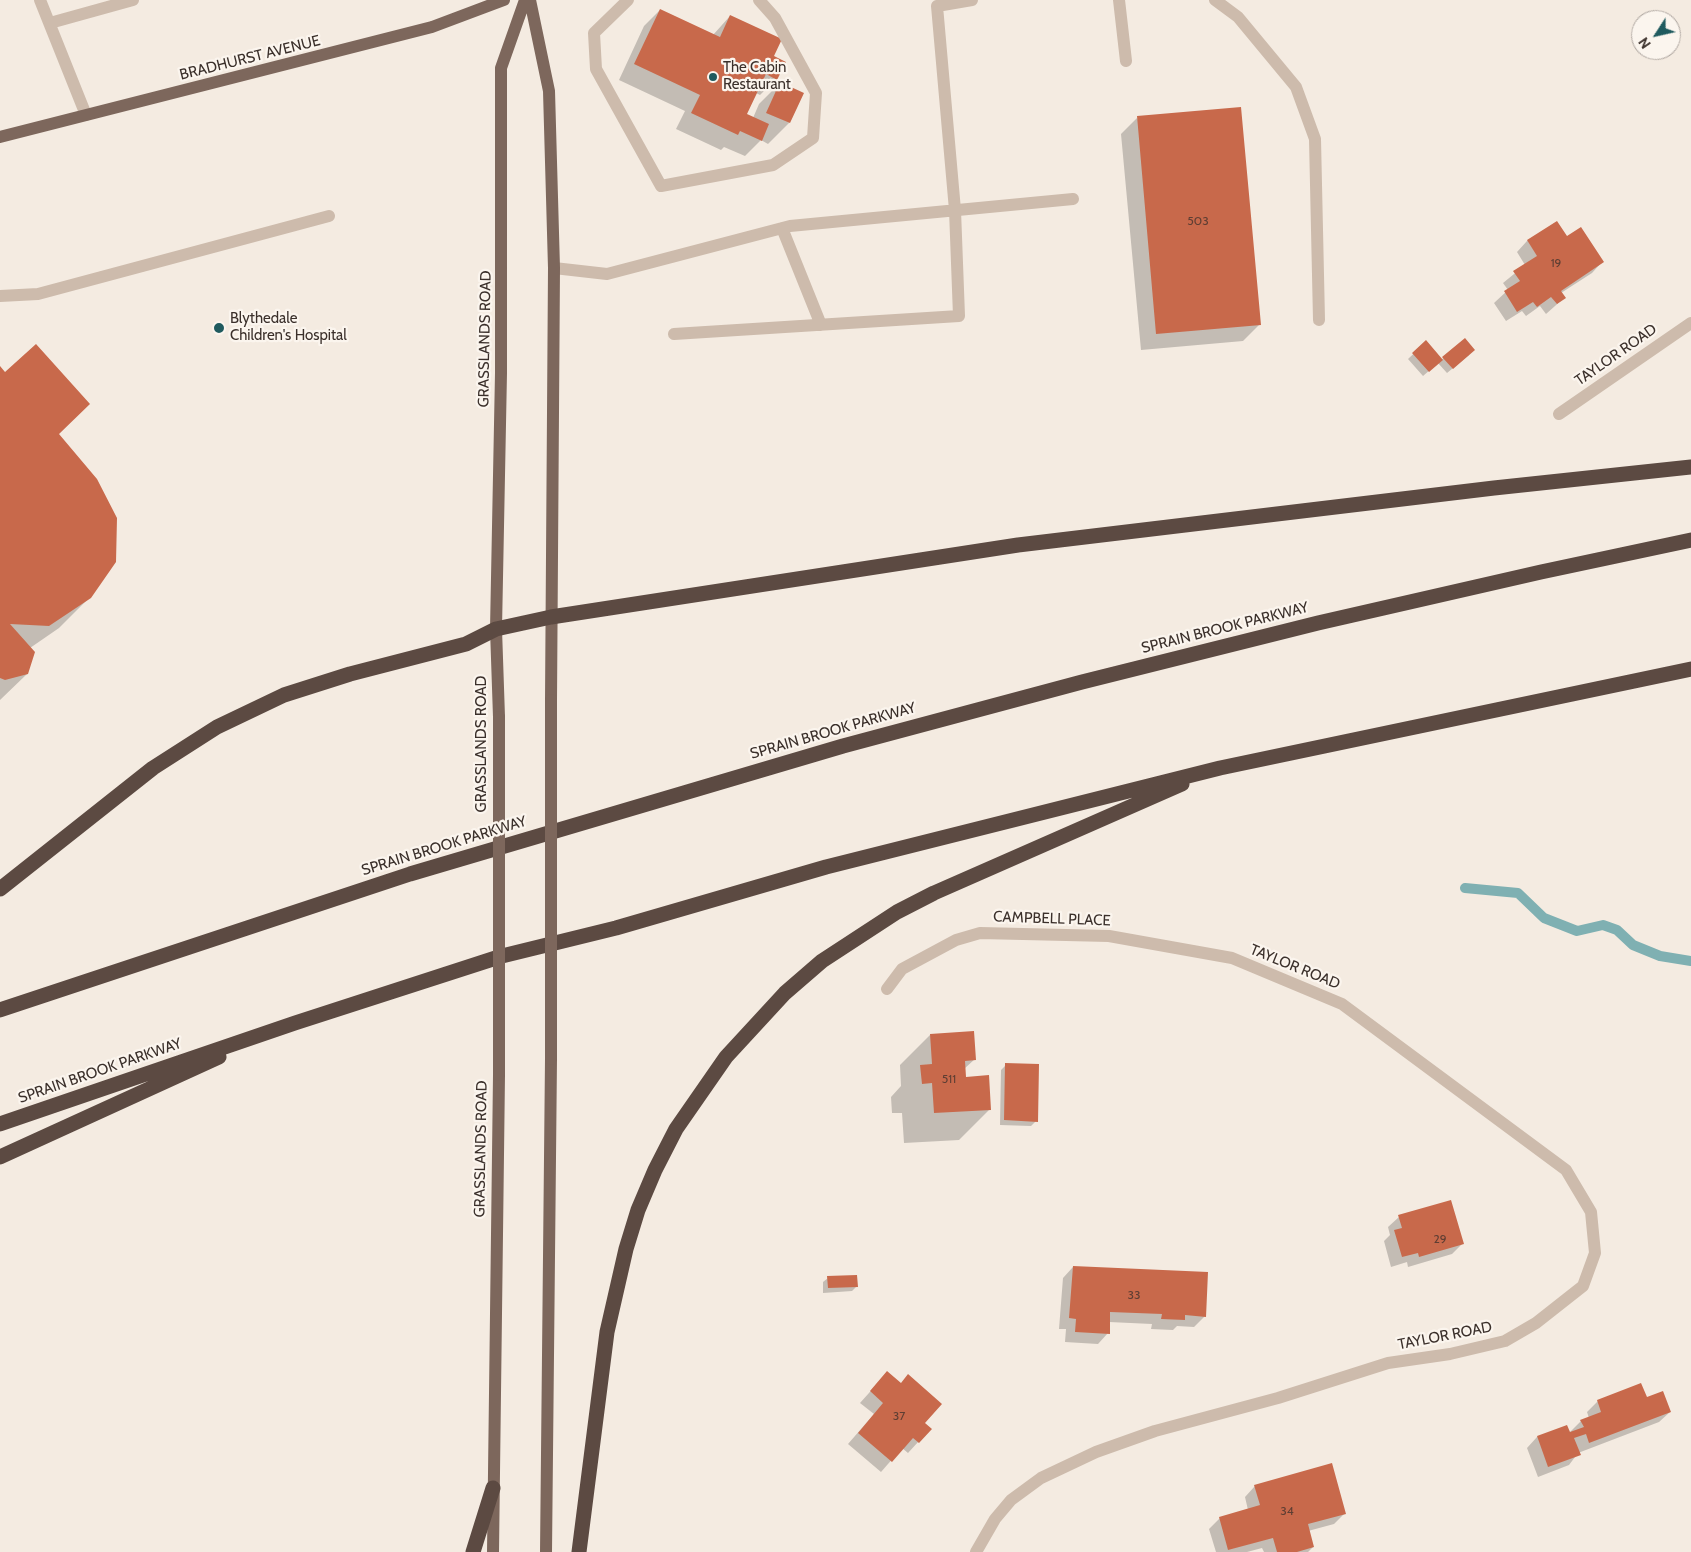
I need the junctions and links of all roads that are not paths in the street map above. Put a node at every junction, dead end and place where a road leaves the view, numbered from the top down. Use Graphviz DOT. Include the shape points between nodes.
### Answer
graph roads {
  1 [pos="40,0"];
  2 [pos="133,0"];
  3 [pos="504,0"];
  4 [pos="525,0"];
  5 [pos="530,0"];
  6 [pos="628,0"];
  7 [pos="759,0"];
  8 [pos="972,0"];
  9 [pos="1119,0"];
  10 [pos="1215,0"];
  11 [pos="50,22"];
  12 [pos="1126,61"];
  13 [pos="86,115"];
  14 [pos="0,137"];
  15 [pos="1073,200"];
  16 [pos="955,210"];
  17 [pos="329,216"];
  18 [pos="782,228"];
  19 [pos="554,268"];
  20 [pos="0,296"];
  21 [pos="1318,320"];
  22 [pos="1691,324"];
  23 [pos="821,325"];
  24 [pos="674,334"];
  25 [pos="1560,414"];
  26 [pos="1691,467"];
  27 [pos="1691,540"];
  28 [pos="550,616"];
  29 [pos="496,629"];
  30 [pos="1691,669"];
  31 [pos="1220,768"];
  32 [pos="0,889"];
  33 [pos="1232,958"];
  34 [pos="887,989"];
  35 [pos="0,1010"];
  36 [pos="295,1023"];
  37 [pos="0,1124"];
  38 [pos="0,1157"];
  39 [pos="493,1488"];
  40 [pos="473,1552"];
  41 [pos="493,1552"];
  42 [pos="546,1552"];
  43 [pos="579,1552"];
  44 [pos="976,1552"];
  1 -- 11 [label="street"];
  2 -- 11 [label="street"];
  3 -- 13 [label="main road, BRADHURST AVENUE" via="432,28"];
  4 -- 29 [label="main road, GRASSLANDS ROAD" via="501,68 501,372"];
  5 -- 19 [label="main road" via="549,91"];
  6 -- 7 [label="street" via="594,33 596,69 661,186 773,165 813,138 816,93 775,18"];
  8 -- 16 [label="street" via="937,6"];
  9 -- 12 [label="street"];
  10 -- 21 [label="street" via="1238,17 1296,87 1315,139"];
  11 -- 13 [label="street"];
  13 -- 14 [label="main road, BRADHURST AVENUE"];
  15 -- 16 [label="street"];
  16 -- 18 [label="street"];
  16 -- 23 [label="street" via="959,316"];
  17 -- 20 [label="street" via="38,294"];
  18 -- 19 [label="street" via="607,274"];
  18 -- 23 [label="street"];
  19 -- 28 [label="main road"];
  22 -- 25 [label="street, TAYLOR ROAD"];
  23 -- 24 [label="street"];
  26 -- 28 [label="highway" via="1116,532"];
  27 -- 35 [label="highway, SPRAIN BROOK PARKWAY" via="1318,623 843,746 401,877"];
  28 -- 29 [label="highway"];
  28 -- 42 [label="main road, bridge" via="551,1059"];
  29 -- 32 [label="highway" via="466,644 284,695 216,727 153,768"];
  29 -- 39 [label="main road, GRASSLANDS ROAD, bridge" via="499,1075"];
  30 -- 31 [label="highway, SPRAIN BROOK PARKWAY"];
  31 -- 36 [label="highway, SPRAIN BROOK PARKWAY" via="826,867 616,928 502,956"];
  31 -- 43 [label="highway" via="934,892 896,912 822,962 779,999 726,1058 672,1137 638,1210 626,1249 607,1332"];
  33 -- 34 [label="street, CAMPBELL PLACE" via="1109,936 980,934 956,940 902,968"];
  33 -- 44 [label="street, TAYLOR ROAD" via="1342,1004 1566,1170 1591,1212 1595,1253 1583,1286 1536,1323 1505,1340 1450,1354 1388,1363 1278,1398 1155,1431 1096,1452 1041,1478 1011,1500 995,1519"];
  36 -- 37 [label="highway, SPRAIN BROOK PARKWAY"];
  36 -- 38 [label="highway"];
  39 -- 40 [label="highway"];
  39 -- 41 [label="main road, GRASSLANDS ROAD"];
}
